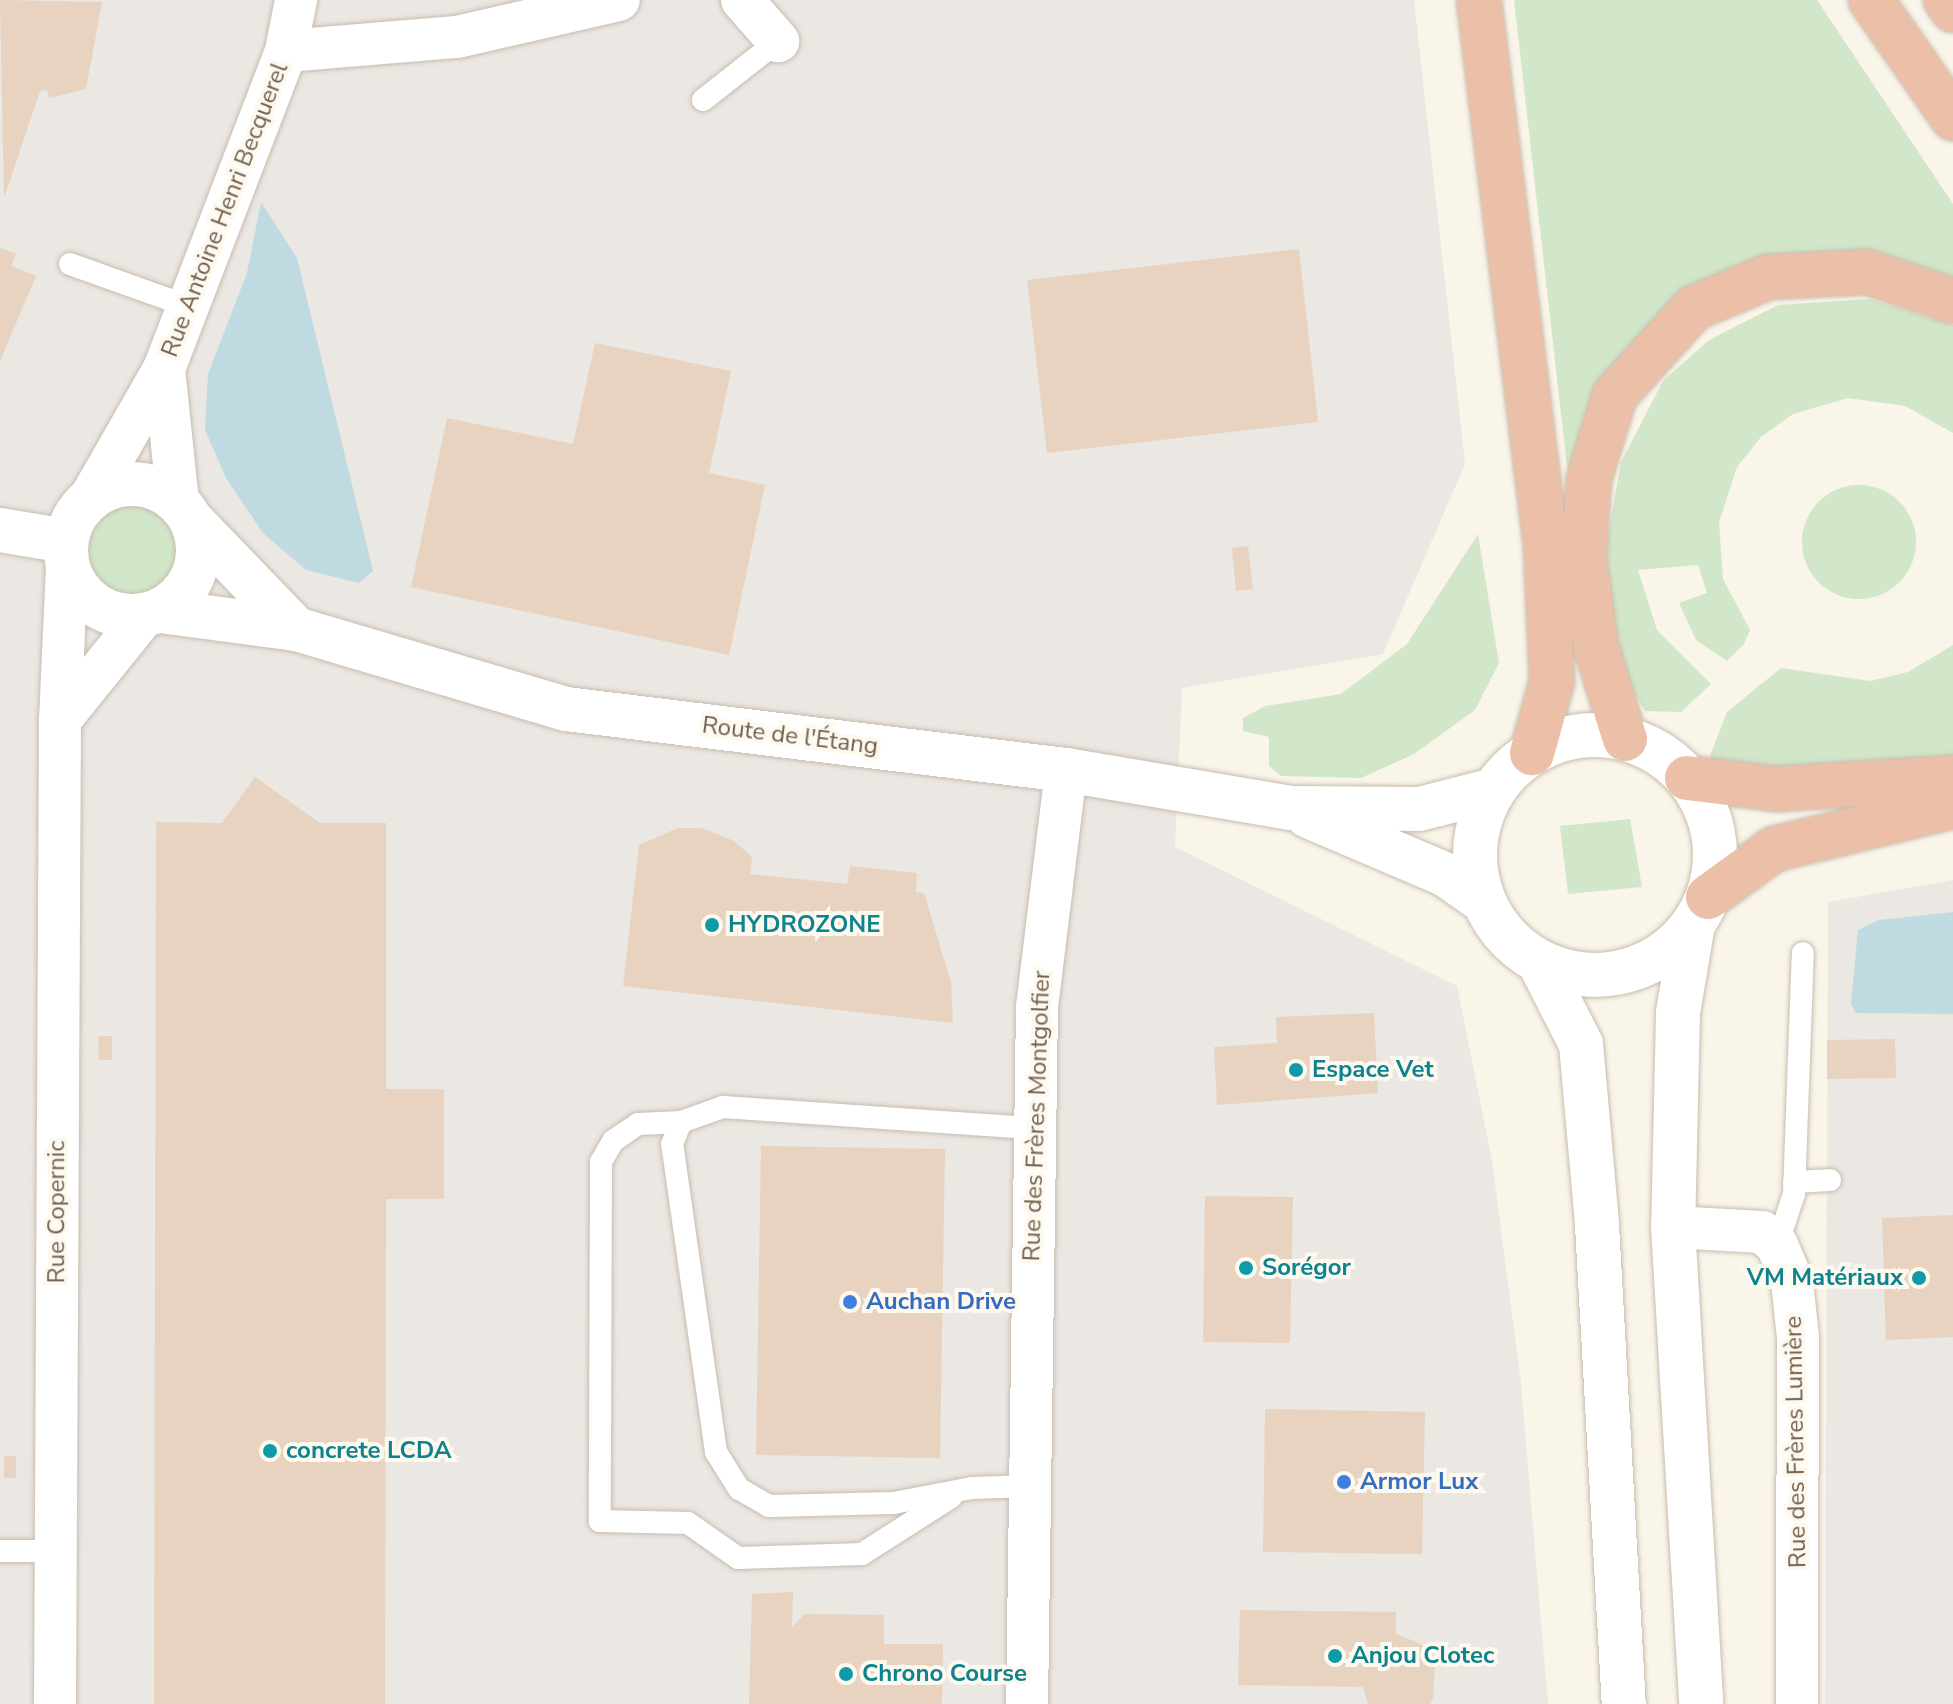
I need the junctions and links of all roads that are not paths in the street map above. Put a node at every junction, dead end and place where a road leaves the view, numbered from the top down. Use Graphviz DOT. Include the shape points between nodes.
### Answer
graph roads {
  1 [pos="296,0"];
  2 [pos="619,0"];
  3 [pos="742,0"];
  4 [pos="1479,0"];
  5 [pos="1871,0"];
  6 [pos="1946,0"];
  7 [pos="1953,10"];
  8 [pos="778,41"];
  9 [pos="286,51"];
  10 [pos="703,100"];
  11 [pos="1953,118"];
  12 [pos="70,264"];
  13 [pos="1953,301"];
  14 [pos="187,306"];
  15 [pos="164,369"];
  16 [pos="89,500"];
  17 [pos="185,512"];
  18 [pos="0,530"];
  19 [pos="67,553"];
  20 [pos="152,613"];
  21 [pos="296,629"];
  22 [pos="60,720"];
  23 [pos="1625,739"];
  24 [pos="1532,753"];
  25 [pos="1066,770"];
  26 [pos="1687,778"];
  27 [pos="1953,778"];
  28 [pos="1494,790"];
  29 [pos="1953,806"];
  30 [pos="1291,808"];
  31 [pos="1483,901"];
  32 [pos="1700,910"];
  33 [pos="1803,953"];
  34 [pos="1539,962"];
  35 [pos="681,1122"];
  36 [pos="1033,1128"];
  37 [pos="1830,1180"];
  38 [pos="1794,1182"];
  39 [pos="1673,1227"];
  40 [pos="1777,1245"];
  41 [pos="1029,1486"];
  42 [pos="962,1490"];
  43 [pos="0,1551"];
  44 [pos="56,1551"];
  45 [pos="55,1704"];
  46 [pos="1027,1704"];
  47 [pos="1624,1704"];
  48 [pos="1701,1704"];
  49 [pos="1797,1704"];
  1 -- 9 [label="street, Rue Antoine Henri Becquerel"];
  2 -- 9 [label="street, Rue Antoine Henri Becquerel" via="457,37"];
  3 -- 8 [label="street"];
  4 -- 24 [label="highway" via="1546,546 1552,681"];
  5 -- 11 [label="highway"];
  6 -- 7 [label="highway"];
  8 -- 10 [label="lane"];
  9 -- 14 [label="street, Rue Antoine Henri Becquerel"];
  12 -- 14 [label="lane"];
  13 -- 23 [label="highway" via="1867,272 1768,277 1694,308 1615,395 1589,479 1584,558 1596,647"];
  14 -- 15 [label="street, Rue Antoine Henri Becquerel"];
  15 -- 16 [label="street, Rue Antoine Henri Becquerel"];
  15 -- 17 [label="street"];
  16 -- 17 [label="main road" via="134,484"];
  16 -- 19 [label="main road"];
  17 -- 20 [label="main road" via="199,547 195,572 183,593"];
  17 -- 21 [label="main road, Route de l'Étang"];
  18 -- 19 [label="main road"];
  19 -- 20 [label="main road" via="78,589 99,608"];
  19 -- 22 [label="street, Rue Copernic"];
  20 -- 21 [label="main road, Route de l'Étang"];
  20 -- 22 [label="street"];
  21 -- 25 [label="main road, Route de l'Étang" via="566,709"];
  22 -- 44 [label="street, Rue Copernic"];
  23 -- 24 [label="main road" via="1577,737"];
  23 -- 26 [label="main road" via="1660,754"];
  24 -- 28 [label="main road"];
  25 -- 30 [label="main road, Route de l'Étang"];
  25 -- 36 [label="street, Rue des Frères Montgolfier" via="1037,1007"];
  26 -- 27 [label="highway" via="1776,789"];
  26 -- 32 [label="main road" via="1713,835"];
  28 -- 30 [label="main road" via="1419,809"];
  28 -- 31 [label="main road" via="1474,852"];
  29 -- 32 [label="highway" via="1774,849"];
  30 -- 31 [label="main road" via="1446,875"];
  31 -- 34 [label="main road" via="1500,930"];
  32 -- 34 [label="main road" via="1669,949 1623,972 1588,975"];
  32 -- 39 [label="main road" via="1678,1013"];
  33 -- 38 [label="lane"];
  34 -- 47 [label="main road" via="1581,1044 1597,1225"];
  35 -- 36 [label="lane" via="723,1107"];
  35 -- 42 [label="lane" via="672,1144 716,1452 739,1489 769,1506 893,1503"];
  35 -- 42 [label="lane" via="638,1124 613,1141 601,1162 600,1521 688,1523 738,1558 862,1554"];
  36 -- 41 [label="street, Rue des Frères Montgolfier"];
  37 -- 38 [label="lane"];
  38 -- 40 [label="lane"];
  39 -- 40 [label="street" via="1762,1232"];
  39 -- 48 [label="main road"];
  40 -- 49 [label="street, Rue des Frères Lumière" via="1792,1281 1798,1338"];
  41 -- 42 [label="lane"];
  41 -- 46 [label="street, Rue des Frères Montgolfier"];
  43 -- 44 [label="lane"];
  44 -- 45 [label="street, Rue Copernic"];
}
